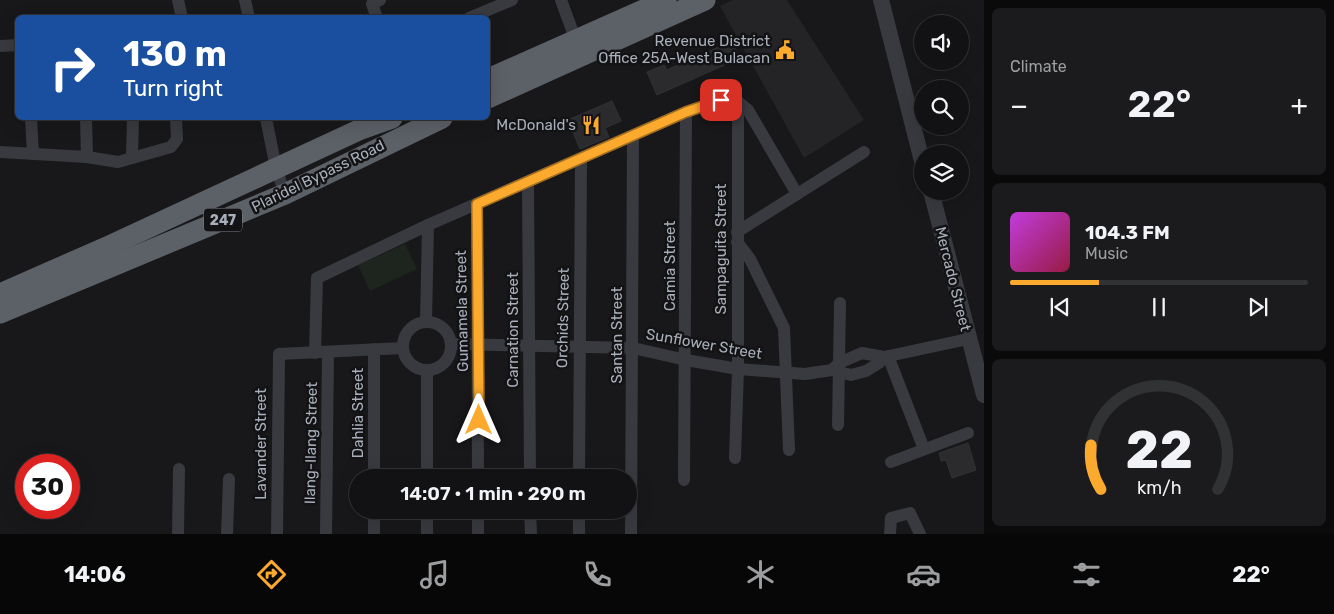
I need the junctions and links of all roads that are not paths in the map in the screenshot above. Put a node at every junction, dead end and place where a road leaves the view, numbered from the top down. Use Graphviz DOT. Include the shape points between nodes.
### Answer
graph roads {
  1 [pos="178,0"];
  2 [pos="244,0"];
  3 [pos="380,0"];
  4 [pos="509,0"];
  5 [pos="561,0"];
  6 [pos="666,0"];
  7 [pos="705,0"];
  8 [pos="881,0"];
  9 [pos="181,15"];
  10 [pos="248,15"];
  11 [pos="376,15"];
  12 [pos="476,15"];
  13 [pos="576,41"];
  14 [pos="15,45"];
  15 [pos="0,46"];
  16 [pos="490,78"];
  17 [pos="490,97"];
  18 [pos="738,101"];
  19 [pos="686,112"];
  20 [pos="31,120"];
  21 [pos="86,120"];
  22 [pos="133,120"];
  23 [pos="176,120"];
  24 [pos="266,120"];
  25 [pos="386,120"];
  26 [pos="438,120"];
  27 [pos="633,136"];
  28 [pos="918,145"];
  29 [pos="0,152"];
  30 [pos="864,152"];
  31 [pos="33,154"];
  32 [pos="132,156"];
  33 [pos="87,157"];
  34 [pos="581,159"];
  35 [pos="276,168"];
  36 [pos="528,182"];
  37 [pos="285,194"];
  38 [pos="798,194"];
  39 [pos="933,200"];
  40 [pos="477,204"];
  41 [pos="428,225"];
  42 [pos="737,237"];
  43 [pos="0,294"];
  44 [pos="840,303"];
  45 [pos="0,313"];
  46 [pos="426,322"];
  47 [pos="968,339"];
  48 [pos="451,344"];
  49 [pos="479,344"];
  50 [pos="529,346"];
  51 [pos="403,348"];
  52 [pos="578,348"];
  53 [pos="633,348"];
  54 [pos="374,350"];
  55 [pos="315,353"];
  56 [pos="328,353"];
  57 [pos="886,356"];
  58 [pos="686,360"];
  59 [pos="738,369"];
  60 [pos="836,369"];
  61 [pos="427,370"];
  62 [pos="786,372"];
  63 [pos="984,395"];
  64 [pos="838,424"];
  65 [pos="968,433"];
  66 [pos="924,449"];
  67 [pos="789,450"];
  68 [pos="735,458"];
  69 [pos="891,462"];
  70 [pos="180,469"];
  71 [pos="374,469"];
  72 [pos="427,469"];
  73 [pos="478,469"];
  74 [pos="530,469"];
  75 [pos="578,469"];
  76 [pos="228,479"];
  77 [pos="684,480"];
  78 [pos="374,519"];
  79 [pos="427,519"];
  80 [pos="478,519"];
  81 [pos="530,519"];
  82 [pos="579,519"];
  83 [pos="178,534"];
  84 [pos="227,534"];
  85 [pos="277,534"];
  86 [pos="326,534"];
  87 [pos="374,534"];
  88 [pos="427,534"];
  89 [pos="478,534"];
  90 [pos="530,534"];
  91 [pos="579,534"];
  92 [pos="631,534"];
  93 [pos="890,534"];
  94 [pos="920,534"];
  1 -- 9 [label="street"];
  2 -- 10 [label="street"];
  3 -- 11 [label="street" via="372,4"];
  4 -- 12 [label="street"];
  5 -- 13 [label="street"];
  6 -- 13 [label="highway"];
  7 -- 17 [label="highway"];
  8 -- 28 [label="street"];
  13 -- 16 [label="highway"];
  14 -- 15 [label="street"];
  18 -- 19 [label="street" via="727,98"];
  18 -- 38 [label="street" via="748,110"];
  18 -- 42 [label="street, Sampaguita Street"];
  19 -- 27 [label="street"];
  19 -- 58 [label="street, Camia Street"];
  20 -- 31 [label="street"];
  21 -- 33 [label="street"];
  22 -- 32 [label="street"];
  23 -- 32 [label="street" via="175,143 171,147"];
  24 -- 35 [label="street"];
  25 -- 35 [label="highway, Plaridel Bypass Road / 247"];
  26 -- 37 [label="highway, Plaridel Bypass Road / 247"];
  27 -- 34 [label="street"];
  27 -- 53 [label="street, Santan Street"];
  29 -- 31 [label="street"];
  30 -- 38 [label="street"];
  31 -- 33 [label="street"];
  32 -- 33 [label="street" via="118,162"];
  34 -- 36 [label="street"];
  34 -- 52 [label="street, Orchids Street"];
  35 -- 37 [label="street"];
  35 -- 43 [label="highway, Plaridel Bypass Road / 247"];
  36 -- 40 [label="street"];
  36 -- 50 [label="street, Carnation Street"];
  37 -- 45 [label="highway, Plaridel Bypass Road / 247"];
  38 -- 42 [label="street"];
  39 -- 47 [label="street, Mercado Street"];
  40 -- 41 [label="street"];
  40 -- 49 [label="street, Gumamela Street"];
  41 -- 46 [label="street"];
  41 -- 55 [label="street" via="317,278"];
  42 -- 59 [label="street, Sampaguita Street"];
  42 -- 62 [label="street" via="784,328"];
  44 -- 60 [label="street"];
  46 -- 48 [label="street" via="440,326"];
  46 -- 51 [label="street" via="412,327"];
  47 -- 57 [label="street, Sunflower Street"];
  47 -- 63 [label="street, Mercado Street"];
  48 -- 49 [label="street, Sunflower Street"];
  48 -- 61 [label="street" via="442,365"];
  49 -- 50 [label="street, Sunflower Street"];
  49 -- 73 [label="street, Gumamela Street"];
  50 -- 52 [label="street, Sunflower Street"];
  50 -- 74 [label="street, Carnation Street"];
  51 -- 54 [label="street"];
  51 -- 61 [label="street" via="408,361"];
  52 -- 53 [label="street, Sunflower Street"];
  52 -- 75 [label="street, Orchids Street"];
  53 -- 58 [label="street, Sunflower Street"];
  53 -- 92 [label="street, Santan Street"];
  54 -- 56 [label="street"];
  54 -- 71 [label="street, Dahlia Street"];
  55 -- 56 [label="street"];
  55 -- 85 [label="street, Lavander Street" via="279,354"];
  56 -- 86 [label="street, Ilang-Ilang Street"];
  57 -- 60 [label="street, Sunflower Street" via="866,371 851,375"];
  57 -- 66 [label="street"];
  58 -- 59 [label="street, Sunflower Street"];
  58 -- 77 [label="street, Camia Street"];
  59 -- 62 [label="street, Sunflower Street"];
  59 -- 68 [label="street, Sampaguita Street"];
  60 -- 62 [label="street, Sunflower Street" via="805,374"];
  60 -- 64 [label="street"];
  61 -- 72 [label="street"];
  62 -- 67 [label="street"];
  65 -- 66 [label="street"];
  66 -- 69 [label="street"];
  70 -- 83 [label="street"];
  76 -- 84 [label="street"];
  78 -- 87 [label="street"];
  79 -- 88 [label="street"];
  80 -- 89 [label="street"];
  81 -- 90 [label="street"];
  82 -- 91 [label="street"];
  93 -- 94 [label="street" via="891,518 910,513"];
}
